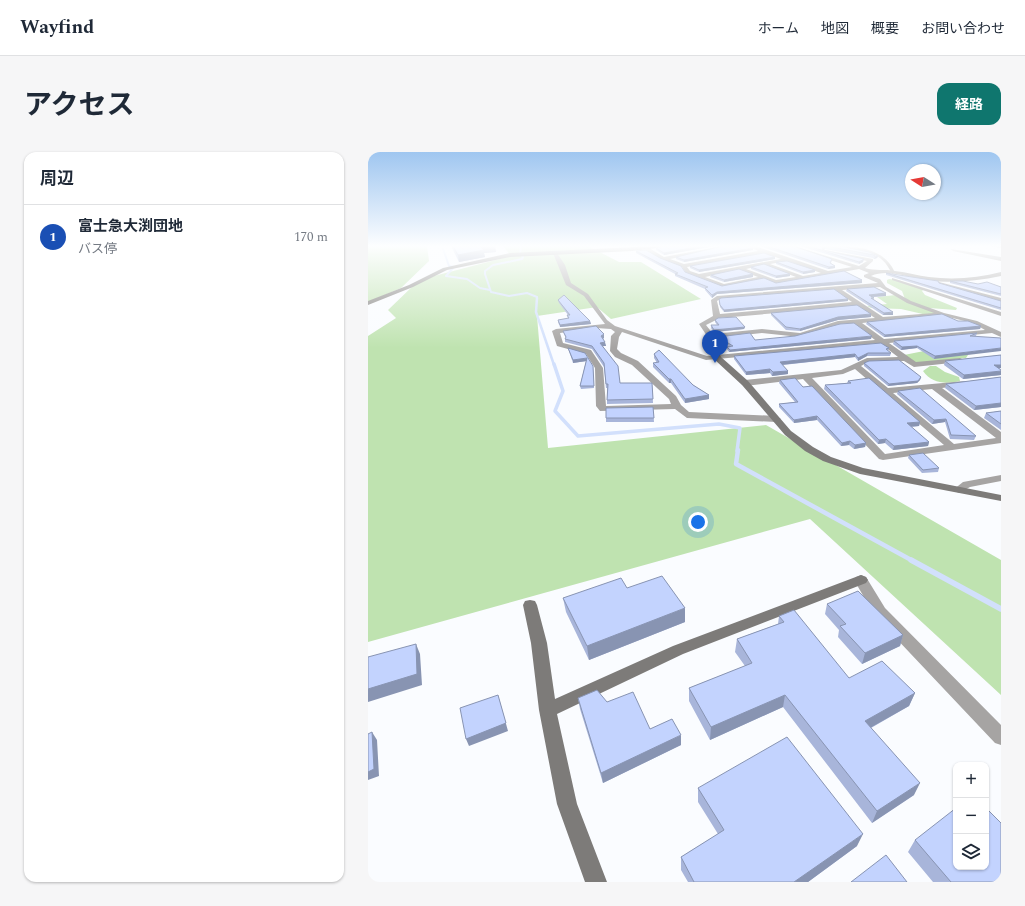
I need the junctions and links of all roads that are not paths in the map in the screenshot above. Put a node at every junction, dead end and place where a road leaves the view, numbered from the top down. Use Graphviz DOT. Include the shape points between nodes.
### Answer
graph roads {
  1 [pos="422,280"];
  2 [pos="567,280"];
  3 [pos="709,280"];
  4 [pos="754,280"];
  5 [pos="770,280"];
  6 [pos="786,280"];
  7 [pos="878,280"];
  8 [pos="898,280"];
  9 [pos="935,280"];
  10 [pos="980,280"];
  11 [pos="993,283"];
  12 [pos="881,284"];
  13 [pos="835,288"];
  14 [pos="1001,300"];
  15 [pos="368,303"];
  16 [pos="856,304"];
  17 [pos="942,314"];
  18 [pos="1001,314"];
  19 [pos="718,316"];
  20 [pos="883,320"];
  21 [pos="856,322"];
  22 [pos="613,327"];
  23 [pos="993,331"];
  24 [pos="1001,335"];
  25 [pos="711,336"];
  26 [pos="883,342"];
  27 [pos="718,358"];
  28 [pos="905,358"];
  29 [pos="969,359"];
  30 [pos="856,366"];
  31 [pos="806,377"];
  32 [pos="971,382"];
  33 [pos="745,383"];
  34 [pos="934,386"];
  35 [pos="888,391"];
  36 [pos="677,406"];
  37 [pos="987,413"];
  38 [pos="973,415"];
  39 [pos="776,419"];
  40 [pos="1001,437"];
  41 [pos="1001,440"];
  42 [pos="952,446"];
  43 [pos="1001,478"];
  44 [pos="959,490"];
  45 [pos="1001,498"];
  46 [pos="530,605"];
  47 [pos="548,710"];
  48 [pos="1001,737"];
  49 [pos="596,882"];
  1 -- 15 [label="street"];
  2 -- 22 [label="street" via="568,284 586,295 605,321"];
  3 -- 4 [label="street" via="724,286"];
  5 -- 6 [label="street"];
  7 -- 12 [label="street"];
  8 -- 18 [label="street"];
  9 -- 14 [label="street"];
  10 -- 11 [label="street"];
  12 -- 13 [label="street"];
  12 -- 17 [label="street" via="909,302"];
  13 -- 16 [label="street"];
  13 -- 19 [label="street" via="719,298 714,300"];
  16 -- 19 [label="street"];
  16 -- 20 [label="street"];
  17 -- 20 [label="street"];
  17 -- 23 [label="street" via="975,322"];
  19 -- 25 [label="street" via="702,324"];
  20 -- 21 [label="street"];
  21 -- 25 [label="street" via="838,323 800,335 762,331"];
  21 -- 26 [label="street"];
  22 -- 27 [label="street" via="706,358"];
  22 -- 36 [label="street" via="619,332 614,336 613,349 618,355 635,363 673,398"];
  22 -- 36 [label="street" via="596,326 556,331 560,344 588,352 599,368 603,409"];
  23 -- 24 [label="street"];
  23 -- 26 [label="street"];
  25 -- 27 [label="street" via="711,346"];
  26 -- 27 [label="street"];
  26 -- 28 [label="street"];
  27 -- 33 [label="street"];
  28 -- 29 [label="street" via="914,365"];
  28 -- 30 [label="street" via="867,360"];
  30 -- 31 [label="street" via="842,372"];
  30 -- 35 [label="street"];
  31 -- 33 [label="street"];
  31 -- 42 [label="street" via="883,457"];
  32 -- 34 [label="street"];
  33 -- 39 [label="street"];
  34 -- 35 [label="street"];
  34 -- 38 [label="street"];
  35 -- 42 [label="street"];
  36 -- 39 [label="street" via="687,415"];
  37 -- 38 [label="street"];
  38 -- 40 [label="street"];
  39 -- 44 [label="street" via="808,450 827,459 860,471"];
  41 -- 42 [label="street"];
  43 -- 44 [label="street" via="967,484"];
  44 -- 45 [label="street"];
  46 -- 47 [label="street" via="539,643"];
  47 -- 48 [label="street" via="684,647 861,580 880,612"];
  47 -- 49 [label="street" via="567,804"];
}
